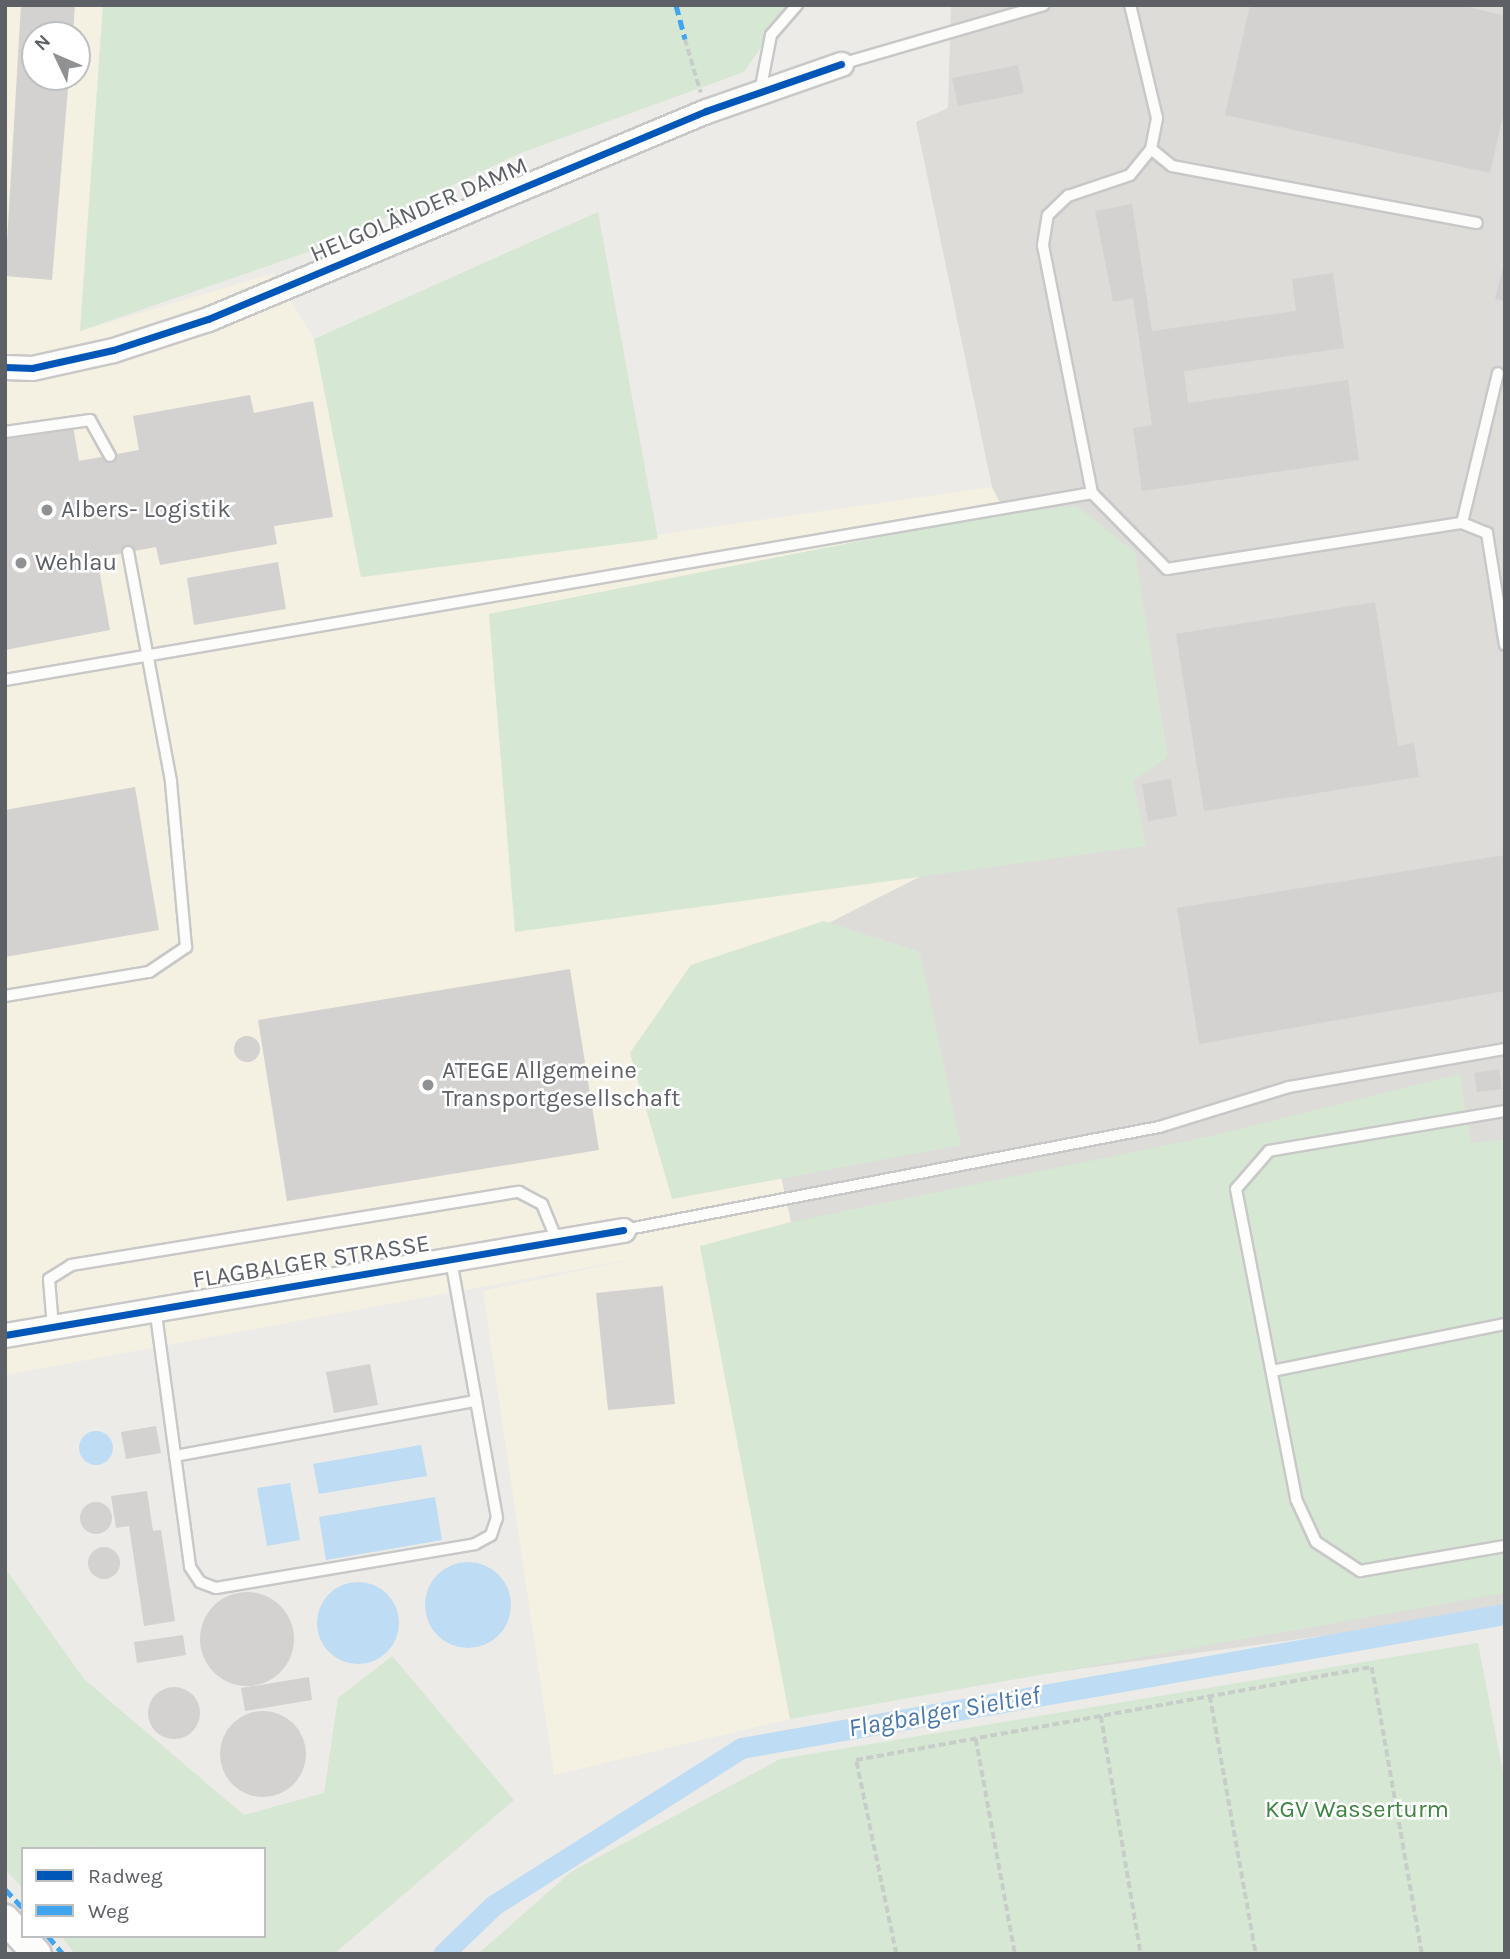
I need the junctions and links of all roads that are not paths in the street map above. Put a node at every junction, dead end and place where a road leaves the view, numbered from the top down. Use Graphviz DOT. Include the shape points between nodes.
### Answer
graph roads {
  1 [pos="797,5"];
  2 [pos="1044,5"];
  3 [pos="1130,5"];
  4 [pos="841,64"];
  5 [pos="760,92"];
  6 [pos="1151,149"];
  7 [pos="1476,223"];
  8 [pos="5,367"];
  9 [pos="1498,373"];
  10 [pos="5,432"];
  11 [pos="110,456"];
  12 [pos="1092,493"];
  13 [pos="1462,523"];
  14 [pos="128,552"];
  15 [pos="1505,645"];
  16 [pos="150,652"];
  17 [pos="5,680"];
  18 [pos="5,996"];
  19 [pos="1505,1049"];
  20 [pos="1505,1111"];
  21 [pos="623,1230"];
  22 [pos="558,1243"];
  23 [pos="451,1259"];
  24 [pos="155,1307"];
  25 [pos="1505,1324"];
  26 [pos="53,1326"];
  27 [pos="5,1335"];
  28 [pos="1272,1371"];
  29 [pos="477,1401"];
  30 [pos="175,1456"];
  31 [pos="1505,1546"];
  32 [pos="5,1919"];
  33 [pos="21,1936"];
  34 [pos="22,1938"];
  35 [pos="37,1954"];
  1 -- 5 [label="lane" via="771,35"];
  2 -- 4 [label="lane"];
  3 -- 6 [label="lane" via="1157,118"];
  4 -- 5 [label="street, HELGOLÄNDER DAMM"];
  5 -- 8 [label="street, HELGOLÄNDER DAMM" via="208,318 113,350 32,368"];
  6 -- 7 [label="lane" via="1172,166"];
  6 -- 12 [label="lane" via="1130,175 1068,196 1048,215 1043,245"];
  9 -- 13 [label="lane"];
  10 -- 11 [label="lane" via="90,420"];
  12 -- 13 [label="lane" via="1167,569"];
  12 -- 16 [label="lane"];
  13 -- 15 [label="lane" via="1487,533"];
  14 -- 16 [label="lane"];
  16 -- 17 [label="lane"];
  16 -- 18 [label="lane" via="186,947 149,972"];
  19 -- 21 [label="lane" via="1289,1087 1159,1127"];
  20 -- 28 [label="lane" via="1269,1151 1236,1189"];
  21 -- 22 [label="street, FLAGBALGER STRASSE"];
  22 -- 23 [label="street, FLAGBALGER STRASSE"];
  22 -- 26 [label="lane" via="542,1203 519,1192 71,1265 48,1279"];
  23 -- 24 [label="street, FLAGBALGER STRASSE"];
  23 -- 29 [label="lane"];
  24 -- 26 [label="street, FLAGBALGER STRASSE"];
  24 -- 30 [label="lane"];
  25 -- 28 [label="lane"];
  26 -- 27 [label="street, FLAGBALGER STRASSE"];
  28 -- 31 [label="lane" via="1296,1499 1316,1542 1360,1571"];
  29 -- 30 [label="lane"];
  29 -- 30 [label="lane" via="497,1518 491,1535 475,1544 216,1588 200,1582 190,1566"];
  32 -- 33 [label="street"];
  34 -- 35 [label="street"];
}
